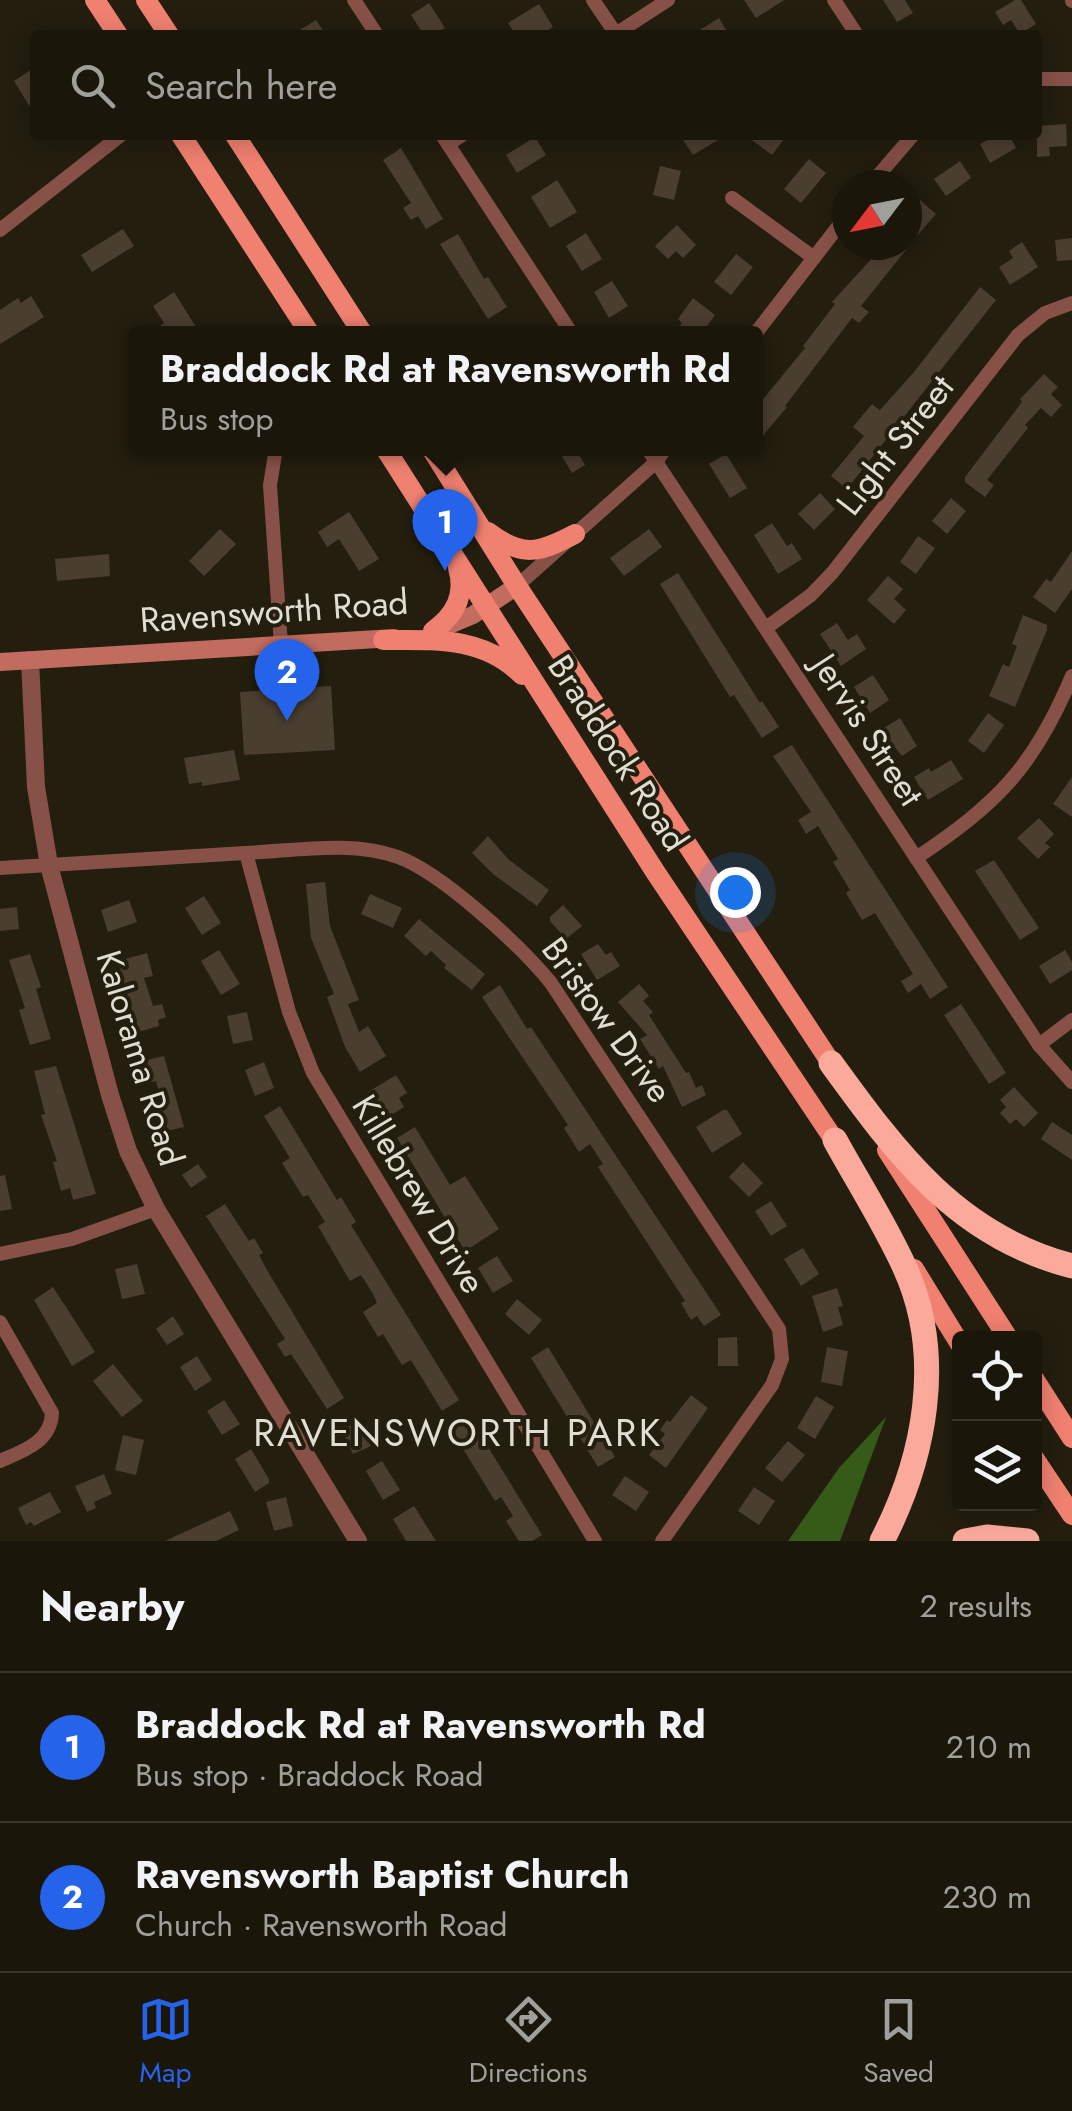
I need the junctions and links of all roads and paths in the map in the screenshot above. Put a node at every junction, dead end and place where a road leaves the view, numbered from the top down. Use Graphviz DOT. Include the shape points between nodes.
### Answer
graph roads {
  1 [pos="95,0"];
  2 [pos="146,0"];
  3 [pos="354,0"];
  4 [pos="593,0"];
  5 [pos="668,0"];
  6 [pos="834,0"];
  7 [pos="115,30"];
  8 [pos="166,30"];
  9 [pos="373,30"];
  10 [pos="612,30"];
  11 [pos="621,30"];
  12 [pos="854,30"];
  13 [pos="1042,79"];
  14 [pos="1072,79"];
  15 [pos="115,140"];
  16 [pos="184,140"];
  17 [pos="238,140"];
  18 [pos="445,140"];
  19 [pos="908,140"];
  20 [pos="883,170"];
  21 [pos="732,198"];
  22 [pos="0,230"];
  23 [pos="832,235"];
  24 [pos="814,258"];
  25 [pos="1072,303"];
  26 [pos="305,326"];
  27 [pos="358,326"];
  28 [pos="567,326"];
  29 [pos="761,326"];
  30 [pos="275,456"];
  31 [pos="389,456"];
  32 [pos="436,456"];
  33 [pos="651,456"];
  34 [pos="653,456"];
  35 [pos="472,516"];
  36 [pos="574,534"];
  37 [pos="454,557"];
  38 [pos="517,586"];
  39 [pos="486,607"];
  40 [pos="766,628"];
  41 [pos="433,631"];
  42 [pos="384,640"];
  43 [pos="281,645"];
  44 [pos="30,660"];
  45 [pos="0,662"];
  46 [pos="1072,676"];
  47 [pos="563,727"];
  48 [pos="246,853"];
  49 [pos="916,858"];
  50 [pos="49,865"];
  51 [pos="0,868"];
  52 [pos="1072,1020"];
  53 [pos="1038,1044"];
  54 [pos="831,1063"];
  55 [pos="1072,1082"];
  56 [pos="835,1140"];
  57 [pos="156,1209"];
  58 [pos="0,1254"];
  59 [pos="1072,1266"];
  60 [pos="0,1322"];
  61 [pos="952,1331"];
  62 [pos="1003,1331"];
  63 [pos="1042,1391"];
  64 [pos="1072,1438"];
  65 [pos="0,1462"];
  66 [pos="1042,1470"];
  67 [pos="1072,1514"];
  68 [pos="355,1540"];
  69 [pos="595,1541"];
  70 [pos="662,1541"];
  71 [pos="882,1541"];
  72 [pos="965,1541"];
  73 [pos="1027,1541"];
  1 -- 7 [label="main road"];
  2 -- 8 [label="main road"];
  3 -- 9 [label="street"];
  4 -- 10 [label="street"];
  5 -- 11 [label="street"];
  6 -- 12 [label="street"];
  13 -- 14 [label="street"];
  15 -- 22 [label="street"];
  16 -- 26 [label="main road"];
  17 -- 27 [label="main road"];
  18 -- 28 [label="street"];
  19 -- 20 [label="street"];
  21 -- 24 [label="street"];
  23 -- 24 [label="street"];
  24 -- 29 [label="street"];
  25 -- 40 [label="street, Light Street" via="1045,313 1018,336 833,572"];
  30 -- 43 [label="street" via="270,485"];
  31 -- 37 [label="main road, Braddock Road"];
  32 -- 35 [label="main road, Braddock Road"];
  33 -- 36 [label="street, Ravensworth Road"];
  34 -- 40 [label="street, Jervis Street"];
  35 -- 36 [label="main road" via="519,550 549,547"];
  35 -- 38 [label="main road, Braddock Road"];
  36 -- 38 [label="street, Ravensworth Road"];
  37 -- 39 [label="main road, Braddock Road"];
  37 -- 41 [label="main road" via="461,594"];
  38 -- 39 [label="main road, Ravensworth Road"];
  38 -- 54 [label="main road, Braddock Road"];
  39 -- 41 [label="main road, Ravensworth Road"];
  39 -- 47 [label="main road, Braddock Road"];
  40 -- 49 [label="street, Jervis Street"];
  41 -- 42 [label="main road, Ravensworth Road"];
  42 -- 43 [label="main road, Ravensworth Road"];
  42 -- 47 [label="main road" via="451,640 496,654 529,682"];
  43 -- 44 [label="main road, Ravensworth Road"];
  44 -- 45 [label="main road, Ravensworth Road"];
  44 -- 50 [label="street, Kalorama Road" via="36,787"];
  46 -- 49 [label="street" via="1023,768 980,813"];
  47 -- 56 [label="main road, Braddock Road"];
  48 -- 50 [label="street, Bristow Drive"];
  48 -- 69 [label="street, Killebrew Drive" via="289,1012 313,1073"];
  48 -- 70 [label="street, Bristow Drive" via="349,848 401,858 513,941 551,983 774,1317 783,1346 772,1385"];
  49 -- 53 [label="street, Jervis Street"];
  50 -- 51 [label="street, Bristow Drive"];
  50 -- 57 [label="street, Kalorama Road" via="110,1095"];
  52 -- 53 [label="street"];
  53 -- 55 [label="street"];
  54 -- 59 [label="highway" via="884,1136 942,1197 998,1238"];
  54 -- 62 [label="main road, Braddock Road"];
  56 -- 61 [label="main road, Braddock Road"];
  56 -- 71 [label="highway" via="906,1269 924,1337 919,1446"];
  57 -- 58 [label="street" via="72,1240"];
  57 -- 68 [label="street, Kalorama Road"];
  60 -- 65 [label="street" via="52,1414 41,1440"];
  63 -- 64 [label="main road"];
  66 -- 67 [label="main road"];
  72 -- 73 [label="highway"];
}
